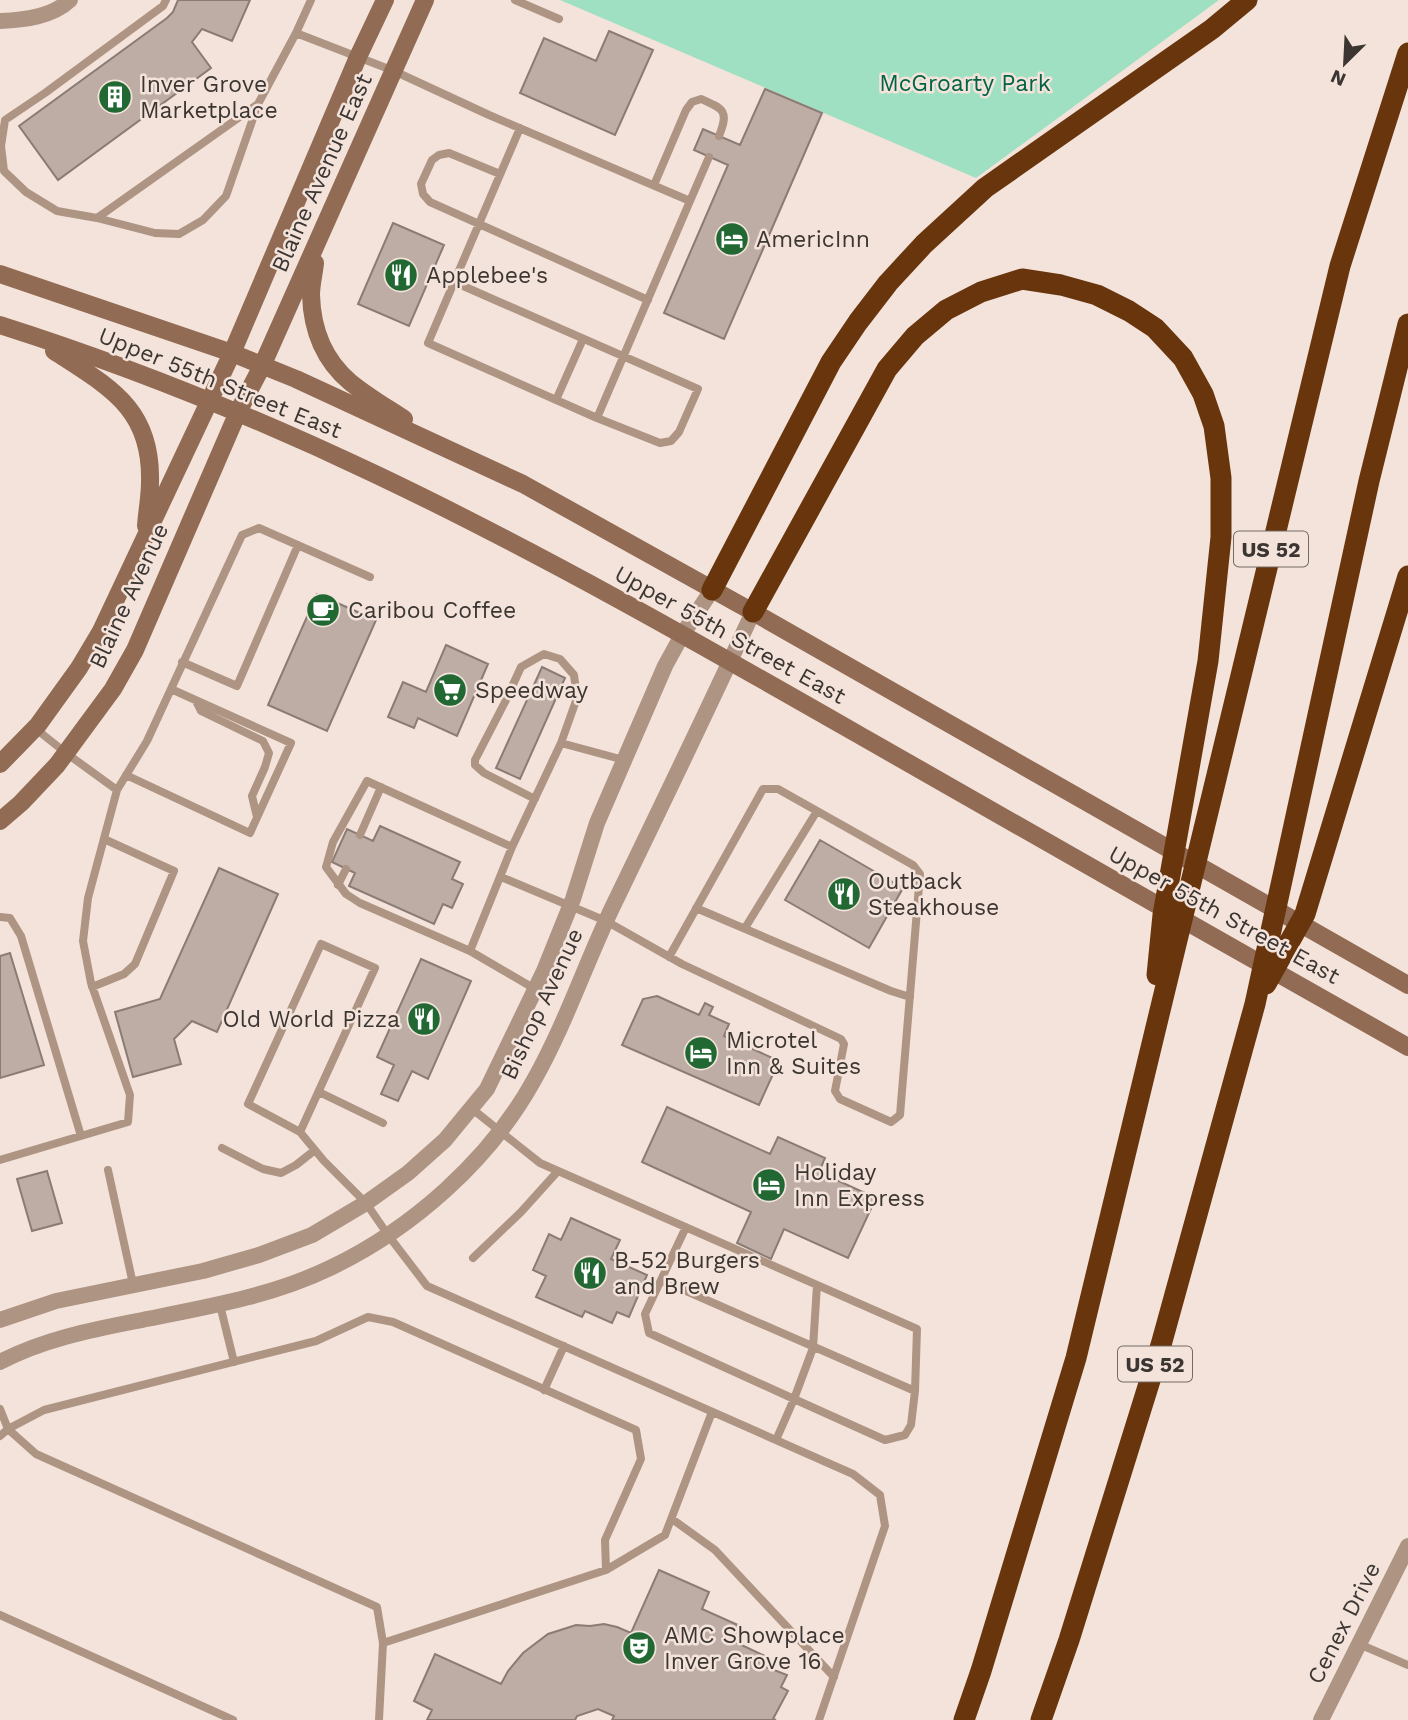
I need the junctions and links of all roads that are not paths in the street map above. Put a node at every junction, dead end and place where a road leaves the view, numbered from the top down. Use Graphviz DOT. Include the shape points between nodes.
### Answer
graph roads {
  1 [pos="70,0"];
  2 [pos="166,0"];
  3 [pos="311,0"];
  4 [pos="385,0"];
  5 [pos="425,0"];
  6 [pos="515,0"];
  7 [pos="1247,0"];
  8 [pos="559,19"];
  9 [pos="0,21"];
  10 [pos="296,33"];
  11 [pos="1408,53"];
  12 [pos="358,57"];
  13 [pos="394,71"];
  14 [pos="258,104"];
  15 [pos="520,128"];
  16 [pos="719,136"];
  17 [pos="709,157"];
  18 [pos="500,174"];
  19 [pos="654,186"];
  20 [pos="690,201"];
  21 [pos="97,218"];
  22 [pos="478,225"];
  23 [pos="319,239"];
  24 [pos="0,274"];
  25 [pos="454,282"];
  26 [pos="648,300"];
  27 [pos="1408,324"];
  28 [pos="0,325"];
  29 [pos="28,334"];
  30 [pos="583,339"];
  31 [pos="232,352"];
  32 [pos="624,357"];
  33 [pos="262,366"];
  34 [pos="556,400"];
  35 [pos="209,401"];
  36 [pos="238,412"];
  37 [pos="597,418"];
  38 [pos="444,447"];
  39 [pos="144,539"];
  40 [pos="298,545"];
  41 [pos="1408,576"];
  42 [pos="370,577"];
  43 [pos="712,590"];
  44 [pos="754,612"];
  45 [pos="682,635"];
  46 [pos="730,661"];
  47 [pos="182,662"];
  48 [pos="171,689"];
  49 [pos="195,699"];
  50 [pos="35,728"];
  51 [pos="561,743"];
  52 [pos="66,753"];
  53 [pos="624,760"];
  54 [pos="0,764"];
  55 [pos="126,775"];
  56 [pos="381,787"];
  57 [pos="117,790"];
  58 [pos="535,799"];
  59 [pos="817,811"];
  60 [pos="257,817"];
  61 [pos="0,821"];
  62 [pos="360,835"];
  63 [pos="104,839"];
  64 [pos="512,847"];
  65 [pos="346,869"];
  66 [pos="501,877"];
  67 [pos="338,886"];
  68 [pos="569,906"];
  69 [pos="696,908"];
  70 [pos="0,917"];
  71 [pos="606,921"];
  72 [pos="745,928"];
  73 [pos="470,951"];
  74 [pos="669,957"];
  75 [pos="1408,985"];
  76 [pos="92,987"];
  77 [pos="535,989"];
  78 [pos="910,997"];
  79 [pos="1255,1004"];
  80 [pos="1408,1047"];
  81 [pos="1151,1049"];
  82 [pos="319,1092"];
  83 [pos="471,1108"];
  84 [pos="383,1123"];
  85 [pos="500,1130"];
  86 [pos="300,1132"];
  87 [pos="81,1136"];
  88 [pos="222,1148"];
  89 [pos="316,1150"];
  90 [pos="0,1160"];
  91 [pos="108,1170"];
  92 [pos="558,1171"];
  93 [pos="366,1203"];
  94 [pos="686,1227"];
  95 [pos="388,1235"];
  96 [pos="473,1258"];
  97 [pos="661,1280"];
  98 [pos="132,1284"];
  99 [pos="817,1285"];
  100 [pos="220,1305"];
  101 [pos="0,1320"];
  102 [pos="565,1346"];
  103 [pos="813,1348"];
  104 [pos="234,1362"];
  105 [pos="0,1363"];
  106 [pos="544,1390"];
  107 [pos="915,1391"];
  108 [pos="794,1399"];
  109 [pos="0,1409"];
  110 [pos="712,1412"];
  111 [pos="8,1429"];
  112 [pos="0,1436"];
  113 [pos="776,1440"];
  114 [pos="671,1519"];
  115 [pos="1408,1546"];
  116 [pos="606,1570"];
  117 [pos="0,1615"];
  118 [pos="383,1643"];
  119 [pos="1359,1644"];
  120 [pos="1408,1665"];
  121 [pos="834,1677"];
  122 [pos="233,1720"];
  123 [pos="379,1720"];
  124 [pos="819,1720"];
  125 [pos="964,1720"];
  126 [pos="1041,1720"];
  127 [pos="1321,1720"];
  1 -- 9 [label="street" via="49,14"];
  2 -- 21 [label="lane" via="5,120 1,145 4,171 26,192 57,211"];
  3 -- 10 [label="lane"];
  4 -- 12 [label="street, Blaine Avenue East"];
  5 -- 13 [label="street, Blaine Avenue East"];
  6 -- 8 [label="lane"];
  7 -- 43 [label="highway" via="985,188 888,283 831,362"];
  10 -- 12 [label="lane"];
  10 -- 14 [label="lane"];
  11 -- 81 [label="highway, US 52" via="1340,266"];
  12 -- 13 [label="lane"];
  12 -- 31 [label="street, Blaine Avenue East"];
  13 -- 15 [label="lane"];
  13 -- 23 [label="street, Blaine Avenue East"];
  14 -- 21 [label="lane"];
  14 -- 21 [label="lane" via="226,196 202,220 179,234 167,234"];
  15 -- 18 [label="lane"];
  15 -- 19 [label="lane"];
  16 -- 19 [label="lane" via="723,112 701,99 692,102"];
  17 -- 20 [label="lane"];
  18 -- 22 [label="lane"];
  18 -- 22 [label="lane" via="449,153 432,160 421,184 430,202"];
  19 -- 20 [label="lane"];
  20 -- 26 [label="lane"];
  22 -- 25 [label="lane"];
  22 -- 26 [label="lane"];
  23 -- 33 [label="street, Blaine Avenue East"];
  23 -- 38 [label="street" via="311,293 325,352 350,381"];
  24 -- 31 [label="street, Upper 55th Street East"];
  25 -- 30 [label="lane"];
  25 -- 34 [label="lane" via="428,343"];
  26 -- 32 [label="lane"];
  27 -- 79 [label="highway, US 52" via="1369,481"];
  28 -- 29 [label="street, Upper 55th Street East"];
  29 -- 35 [label="street, Upper 55th Street East"];
  29 -- 39 [label="street" via="101,382 129,407 140,426 150,482"];
  30 -- 32 [label="lane"];
  30 -- 34 [label="lane"];
  31 -- 33 [label="street, Upper 55th Street East"];
  31 -- 35 [label="street, Blaine Avenue"];
  32 -- 37 [label="lane"];
  32 -- 37 [label="lane" via="698,389 679,432 671,441 660,443"];
  33 -- 36 [label="street, Blaine Avenue"];
  33 -- 38 [label="street, Upper 55th Street East"];
  34 -- 37 [label="lane"];
  35 -- 36 [label="street, Upper 55th Street East"];
  35 -- 39 [label="street, Blaine Avenue"];
  36 -- 45 [label="street, Upper 55th Street East" via="487,529"];
  36 -- 52 [label="street, Blaine Avenue" via="135,650"];
  38 -- 43 [label="street, Upper 55th Street East" via="523,484"];
  39 -- 50 [label="street, Blaine Avenue" via="101,631"];
  40 -- 42 [label="lane"];
  40 -- 47 [label="lane" via="259,528 242,535"];
  40 -- 47 [label="lane" via="237,686"];
  41 -- 79 [label="highway" via="1305,914"];
  43 -- 44 [label="street, Upper 55th Street East"];
  43 -- 45 [label="street, Bishop Avenue"];
  44 -- 46 [label="street, Bishop Avenue"];
  44 -- 75 [label="street, Upper 55th Street East"];
  44 -- 81 [label="highway" via="887,369 915,336 946,310 981,292 1023,279 1061,285 1097,295 1129,311 1155,328 1183,358 1214,426 1221,478 1221,537 1208,661 1163,915"];
  45 -- 46 [label="street, Upper 55th Street East"];
  45 -- 53 [label="street, Bishop Avenue"];
  46 -- 71 [label="street, Bishop Avenue"];
  46 -- 80 [label="street, Upper 55th Street East"];
  47 -- 48 [label="lane"];
  48 -- 49 [label="lane"];
  48 -- 55 [label="lane"];
  49 -- 60 [label="lane" via="201,711 262,741 269,752 252,796"];
  49 -- 60 [label="lane" via="291,743"];
  50 -- 52 [label="lane"];
  50 -- 54 [label="street, Blaine Avenue"];
  51 -- 53 [label="lane"];
  51 -- 58 [label="lane"];
  51 -- 58 [label="lane" via="577,698 574,676 559,659 544,654 521,667 475,760 484,773"];
  52 -- 57 [label="lane"];
  52 -- 61 [label="street, Blaine Avenue"];
  53 -- 68 [label="street, Bishop Avenue"];
  55 -- 57 [label="lane"];
  55 -- 60 [label="lane" via="250,833"];
  56 -- 62 [label="lane"];
  56 -- 64 [label="lane"];
  56 -- 67 [label="lane" via="367,780 333,842 326,867"];
  57 -- 63 [label="lane"];
  58 -- 64 [label="lane"];
  59 -- 69 [label="lane" via="778,789 763,789"];
  59 -- 72 [label="lane"];
  59 -- 78 [label="lane" via="920,874"];
  63 -- 76 [label="lane" via="88,898 83,941"];
  63 -- 76 [label="lane" via="174,871 135,964 124,974"];
  64 -- 66 [label="lane"];
  65 -- 67 [label="lane"];
  66 -- 68 [label="lane"];
  66 -- 73 [label="lane"];
  67 -- 73 [label="lane" via="360,903"];
  68 -- 71 [label="lane"];
  68 -- 77 [label="street, Bishop Avenue"];
  69 -- 72 [label="lane"];
  69 -- 74 [label="lane"];
  70 -- 87 [label="lane" via="10,918 21,936"];
  71 -- 74 [label="lane"];
  71 -- 85 [label="street, Bishop Avenue" via="554,1041"];
  72 -- 78 [label="lane"];
  73 -- 77 [label="lane"];
  74 -- 78 [label="lane" via="841,1039 844,1044 835,1091 840,1099 891,1122 900,1115"];
  76 -- 87 [label="lane" via="130,1095 128,1122"];
  77 -- 83 [label="street, Bishop Avenue" via="487,1089"];
  79 -- 126 [label="highway, US 52" via="1161,1345"];
  81 -- 125 [label="highway, US 52" via="1076,1358"];
  82 -- 84 [label="lane"];
  82 -- 86 [label="lane"];
  82 -- 86 [label="lane" via="375,968 321,944 248,1104"];
  83 -- 85 [label="lane"];
  83 -- 93 [label="street, Bishop Avenue" via="445,1140"];
  85 -- 92 [label="lane" via="540,1163"];
  85 -- 95 [label="street, Bishop Avenue" via="463,1174"];
  86 -- 89 [label="lane"];
  87 -- 90 [label="lane"];
  88 -- 89 [label="lane" via="263,1169 282,1173"];
  89 -- 93 [label="lane"];
  91 -- 98 [label="lane"];
  92 -- 94 [label="lane"];
  92 -- 96 [label="lane"];
  93 -- 95 [label="lane"];
  93 -- 98 [label="street, Bishop Avenue" via="312,1235 259,1255"];
  94 -- 97 [label="lane"];
  94 -- 99 [label="lane"];
  95 -- 100 [label="street, Bishop Avenue" via="329,1269"];
  95 -- 102 [label="lane" via="427,1286"];
  97 -- 103 [label="lane"];
  97 -- 108 [label="lane" via="646,1314 649,1333"];
  98 -- 101 [label="street, Bishop Avenue" via="56,1301"];
  99 -- 103 [label="lane"];
  99 -- 107 [label="lane" via="917,1329"];
  100 -- 104 [label="lane"];
  100 -- 105 [label="street, Bishop Avenue" via="74,1335"];
  102 -- 106 [label="lane"];
  102 -- 110 [label="lane"];
  103 -- 107 [label="lane"];
  103 -- 108 [label="lane"];
  104 -- 106 [label="lane" via="316,1342 368,1317 393,1322"];
  104 -- 111 [label="lane" via="44,1410"];
  106 -- 116 [label="lane" via="636,1430 641,1459 605,1540"];
  107 -- 108 [label="lane" via="905,1435 885,1440"];
  108 -- 113 [label="lane"];
  109 -- 111 [label="lane"];
  110 -- 113 [label="lane"];
  110 -- 114 [label="lane"];
  111 -- 112 [label="lane"];
  111 -- 118 [label="lane" via="36,1454 377,1606"];
  113 -- 121 [label="lane" via="853,1474 880,1495 885,1527"];
  114 -- 116 [label="lane" via="665,1535"];
  114 -- 121 [label="lane" via="715,1550"];
  115 -- 119 [label="street, Cenex Drive"];
  116 -- 118 [label="lane"];
  117 -- 122 [label="lane"];
  118 -- 123 [label="lane"];
  119 -- 120 [label="lane"];
  119 -- 127 [label="street, Cenex Drive"];
  121 -- 124 [label="lane"];
}
